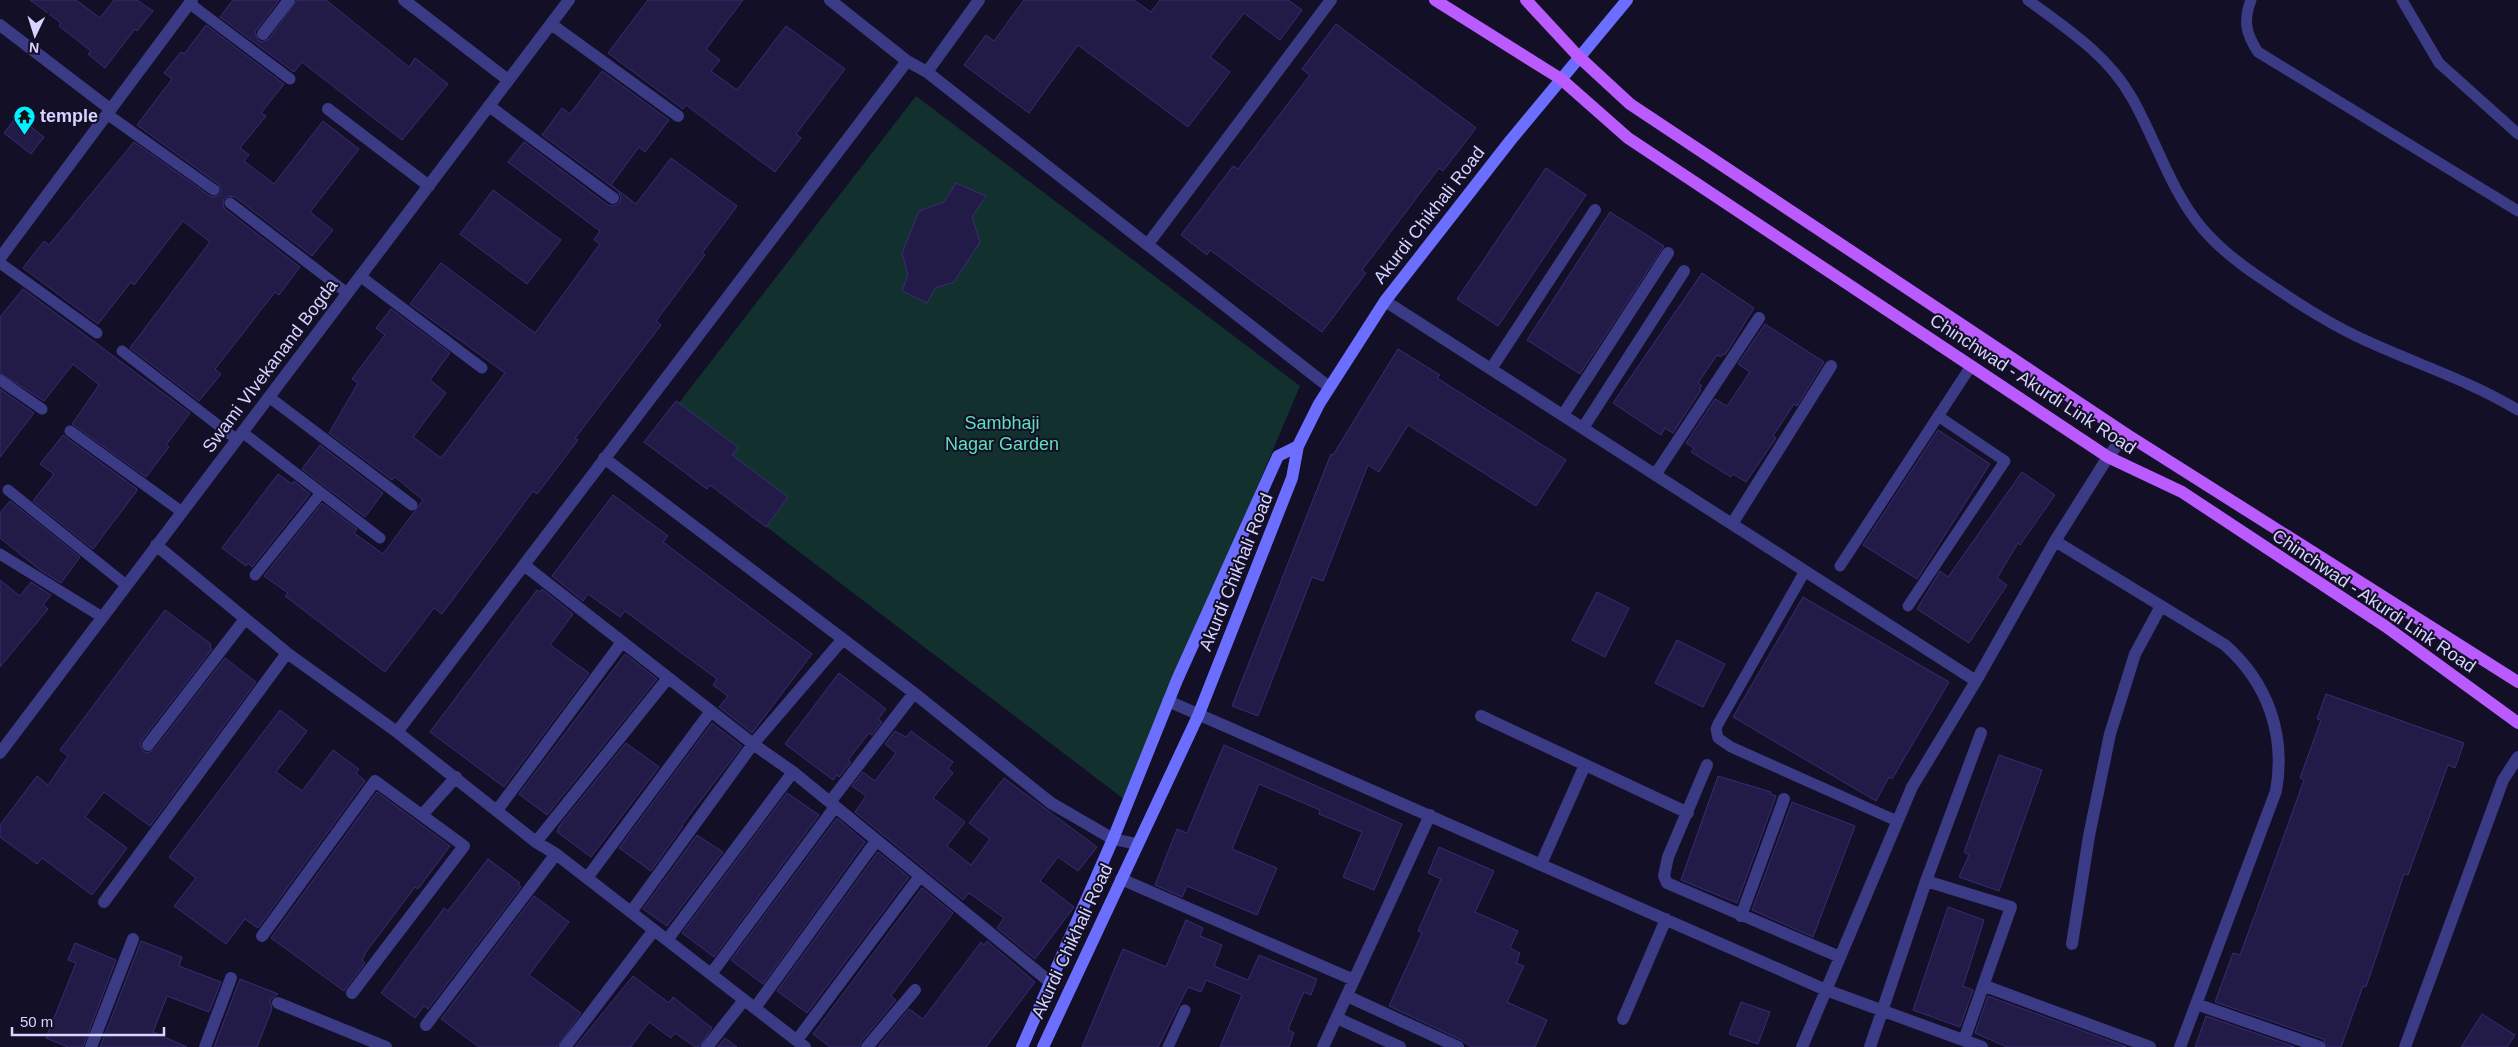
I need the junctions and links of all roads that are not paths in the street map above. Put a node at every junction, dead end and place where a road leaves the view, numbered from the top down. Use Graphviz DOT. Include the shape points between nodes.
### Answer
graph roads {
  1 [pos="289,0"];
  2 [pos="404,0"];
  3 [pos="569,0"];
  4 [pos="830,0"];
  5 [pos="980,0"];
  6 [pos="1332,0"];
  7 [pos="1435,0"];
  8 [pos="1526,0"];
  9 [pos="1627,0"];
  10 [pos="2028,0"];
  11 [pos="2251,0"];
  12 [pos="2402,0"];
  13 [pos="190,2"];
  14 [pos="551,24"];
  15 [pos="0,25"];
  16 [pos="262,34"];
  17 [pos="1578,56"];
  18 [pos="907,61"];
  19 [pos="927,72"];
  20 [pos="290,79"];
  21 [pos="1561,79"];
  22 [pos="508,80"];
  23 [pos="489,106"];
  24 [pos="328,109"];
  25 [pos="109,112"];
  26 [pos="678,116"];
  27 [pos="2518,134"];
  28 [pos="429,186"];
  29 [pos="214,190"];
  30 [pos="613,198"];
  31 [pos="230,202"];
  32 [pos="1595,210"];
  33 [pos="2518,211"];
  34 [pos="1148,244"];
  35 [pos="1668,254"];
  36 [pos="0,258"];
  37 [pos="0,263"];
  38 [pos="1684,271"];
  39 [pos="360,276"];
  40 [pos="347,293"];
  41 [pos="1385,301"];
  42 [pos="1759,318"];
  43 [pos="97,333"];
  44 [pos="122,351"];
  45 [pos="1831,366"];
  46 [pos="1971,366"];
  47 [pos="482,368"];
  48 [pos="1491,369"];
  49 [pos="0,380"];
  50 [pos="1329,387"];
  51 [pos="268,397"];
  52 [pos="42,409"];
  53 [pos="2518,410"];
  54 [pos="1562,415"];
  55 [pos="1938,416"];
  56 [pos="1583,428"];
  57 [pos="70,431"];
  58 [pos="2126,434"];
  59 [pos="239,436"];
  60 [pos="1298,446"];
  61 [pos="2108,457"];
  62 [pos="604,458"];
  63 [pos="1655,475"];
  64 [pos="8,490"];
  65 [pos="321,493"];
  66 [pos="412,505"];
  67 [pos="182,512"];
  68 [pos="1732,524"];
  69 [pos="380,538"];
  70 [pos="2055,541"];
  71 [pos="156,545"];
  72 [pos="0,554"];
  73 [pos="524,565"];
  74 [pos="1840,566"];
  75 [pos="1805,570"];
  76 [pos="255,574"];
  77 [pos="126,585"];
  78 [pos="1908,606"];
  79 [pos="2161,606"];
  80 [pos="102,618"];
  81 [pos="245,619"];
  82 [pos="843,639"];
  83 [pos="622,642"];
  84 [pos="287,654"];
  85 [pos="668,678"];
  86 [pos="1976,681"];
  87 [pos="2518,682"];
  88 [pos="914,692"];
  89 [pos="1168,701"];
  90 [pos="711,711"];
  91 [pos="1198,716"];
  92 [pos="1481,716"];
  93 [pos="2518,723"];
  94 [pos="398,732"];
  95 [pos="1982,733"];
  96 [pos="4,738"];
  97 [pos="753,744"];
  98 [pos="148,745"];
  99 [pos="0,753"];
  100 [pos="2518,756"];
  101 [pos="1585,765"];
  102 [pos="1707,765"];
  103 [pos="793,772"];
  104 [pos="456,777"];
  105 [pos="1784,799"];
  106 [pos="832,805"];
  107 [pos="498,809"];
  108 [pos="1688,813"];
  109 [pos="423,814"];
  110 [pos="1430,815"];
  111 [pos="1897,821"];
  112 [pos="1113,839"];
  113 [pos="876,841"];
  114 [pos="536,842"];
  115 [pos="1137,844"];
  116 [pos="556,854"];
  117 [pos="1541,864"];
  118 [pos="920,876"];
  119 [pos="587,878"];
  120 [pos="1121,879"];
  121 [pos="1926,881"];
  122 [pos="104,902"];
  123 [pos="631,912"];
  124 [pos="1741,916"];
  125 [pos="1666,919"];
  126 [pos="654,930"];
  127 [pos="262,936"];
  128 [pos="133,939"];
  129 [pos="667,940"];
  130 [pos="2072,944"];
  131 [pos="1840,956"];
  132 [pos="710,974"];
  133 [pos="232,978"];
  134 [pos="1354,980"];
  135 [pos="1050,982"];
  136 [pos="1984,986"];
  137 [pos="915,990"];
  138 [pos="1826,990"];
  139 [pos="352,993"];
  140 [pos="1347,996"];
  141 [pos="744,1000"];
  142 [pos="278,1003"];
  143 [pos="2196,1004"];
  144 [pos="755,1008"];
  145 [pos="1185,1010"];
  146 [pos="1884,1010"];
  147 [pos="1337,1018"];
  148 [pos="1623,1019"];
  149 [pos="426,1025"];
  150 [pos="1964,1040"];
  151 [pos="2127,1043"];
  152 [pos="801,1044"];
  153 [pos="91,1047"];
  154 [pos="205,1047"];
  155 [pos="386,1047"];
  156 [pos="565,1047"];
  157 [pos="707,1047"];
  158 [pos="867,1047"];
  159 [pos="1022,1047"];
  160 [pos="1043,1047"];
  161 [pos="1168,1047"];
  162 [pos="1323,1047"];
  163 [pos="1400,1047"];
  164 [pos="1458,1047"];
  165 [pos="1802,1047"];
  166 [pos="1870,1047"];
  167 [pos="1982,1047"];
  168 [pos="2150,1047"];
  169 [pos="2180,1047"];
  170 [pos="2320,1047"];
  171 [pos="2405,1047"];
  1 -- 16 [label="street"];
  2 -- 22 [label="street"];
  3 -- 14 [label="street, Swami VIvekanand Bogda"];
  4 -- 18 [label="street"];
  5 -- 19 [label="street"];
  6 -- 34 [label="street"];
  7 -- 21 [label="main road, Chinchwad - Akurdi Link Road"];
  8 -- 17 [label="main road, Chinchwad - Akurdi Link Road"];
  9 -- 17 [label="main road, Akurdi Chikhali Road"];
  10 -- 53 [label="lane" via="2085,42 2114,73 2132,97 2182,200 2202,228 2244,267 2308,311 2357,336 2480,389"];
  11 -- 33 [label="lane" via="2246,35 2258,52"];
  12 -- 27 [label="lane" via="2439,63"];
  13 -- 20 [label="lane"];
  13 -- 25 [label="street"];
  14 -- 22 [label="street, Swami VIvekanand Bogda"];
  14 -- 26 [label="street"];
  15 -- 25 [label="street"];
  17 -- 21 [label="main road, Akurdi Chikhali Road"];
  17 -- 58 [label="main road, Chinchwad - Akurdi Link Road" via="1630,104"];
  18 -- 19 [label="street"];
  18 -- 62 [label="street"];
  19 -- 34 [label="street"];
  21 -- 41 [label="main road, Akurdi Chikhali Road"];
  21 -- 46 [label="main road, Chinchwad - Akurdi Link Road" via="1628,138"];
  22 -- 23 [label="street, Swami VIvekanand Bogda"];
  23 -- 28 [label="street, Swami VIvekanand Bogda"];
  23 -- 30 [label="street"];
  24 -- 28 [label="street"];
  25 -- 29 [label="lane"];
  25 -- 36 [label="street"];
  28 -- 39 [label="street, Swami VIvekanand Bogda"];
  31 -- 40 [label="lane"];
  32 -- 48 [label="street"];
  34 -- 50 [label="street"];
  35 -- 54 [label="street"];
  37 -- 43 [label="lane"];
  38 -- 56 [label="street"];
  39 -- 40 [label="street, Swami VIvekanand Bogda"];
  39 -- 47 [label="lane"];
  40 -- 51 [label="street, Swami VIvekanand Bogda"];
  41 -- 48 [label="street"];
  41 -- 50 [label="main road, Akurdi Chikhali Road"];
  42 -- 63 [label="street"];
  44 -- 59 [label="lane"];
  45 -- 68 [label="street"];
  46 -- 55 [label="lane"];
  46 -- 61 [label="main road, Chinchwad - Akurdi Link Road"];
  48 -- 54 [label="street"];
  49 -- 52 [label="lane"];
  50 -- 60 [label="main road, Akurdi Chikhali Road"];
  51 -- 59 [label="street, Swami VIvekanand Bogda"];
  51 -- 66 [label="lane"];
  54 -- 56 [label="street"];
  55 -- 74 [label="lane"];
  55 -- 78 [label="lane" via="2005,461"];
  56 -- 63 [label="street"];
  57 -- 67 [label="lane"];
  58 -- 61 [label="street"];
  58 -- 87 [label="main road, Chinchwad - Akurdi Link Road"];
  59 -- 65 [label="lane"];
  59 -- 67 [label="street, Swami VIvekanand Bogda"];
  60 -- 89 [label="main road" via="1278,456"];
  60 -- 91 [label="main road, Akurdi Chikhali Road" via="1292,478"];
  61 -- 70 [label="street"];
  61 -- 93 [label="main road, Chinchwad - Akurdi Link Road" via="2182,492 2385,626"];
  62 -- 73 [label="street"];
  62 -- 82 [label="street"];
  63 -- 68 [label="street"];
  64 -- 77 [label="lane"];
  65 -- 69 [label="lane"];
  65 -- 76 [label="lane"];
  67 -- 71 [label="street, Swami VIvekanand Bogda"];
  68 -- 75 [label="street"];
  70 -- 79 [label="street"];
  70 -- 86 [label="street"];
  71 -- 77 [label="street, Swami VIvekanand Bogda"];
  71 -- 81 [label="street"];
  72 -- 80 [label="lane"];
  73 -- 83 [label="street"];
  73 -- 94 [label="street"];
  75 -- 86 [label="street"];
  75 -- 111 [label="lane" via="1718,724 1718,738"];
  77 -- 80 [label="street, Swami VIvekanand Bogda"];
  79 -- 130 [label="street" via="2135,654 2110,734 2089,836"];
  79 -- 143 [label="street" via="2225,645 2243,661 2260,684 2278,738 2280,766 2276,790"];
  80 -- 96 [label="street, Swami VIvekanand Bogda"];
  81 -- 84 [label="street"];
  81 -- 98 [label="street"];
  82 -- 88 [label="street"];
  82 -- 97 [label="street"];
  83 -- 85 [label="street"];
  83 -- 107 [label="street"];
  84 -- 94 [label="street"];
  84 -- 122 [label="street"];
  85 -- 90 [label="street"];
  85 -- 114 [label="street"];
  86 -- 111 [label="street" via="1912,787"];
  88 -- 106 [label="street"];
  88 -- 112 [label="street" via="1051,803"];
  89 -- 91 [label="street"];
  89 -- 112 [label="main road"];
  90 -- 97 [label="street"];
  90 -- 119 [label="street"];
  91 -- 110 [label="street"];
  91 -- 115 [label="main road, Akurdi Chikhali Road"];
  92 -- 101 [label="street"];
  94 -- 104 [label="street"];
  95 -- 121 [label="street"];
  96 -- 99 [label="street, Swami VIvekanand Bogda"];
  97 -- 103 [label="street"];
  97 -- 123 [label="street"];
  100 -- 171 [label="street" via="2503,780"];
  101 -- 108 [label="street"];
  101 -- 117 [label="street"];
  102 -- 108 [label="street"];
  103 -- 106 [label="street"];
  103 -- 129 [label="street"];
  104 -- 107 [label="street"];
  104 -- 109 [label="street"];
  105 -- 124 [label="street"];
  106 -- 113 [label="street"];
  106 -- 132 [label="street"];
  107 -- 114 [label="street"];
  108 -- 124 [label="street" via="1668,857 1664,876 1667,883"];
  109 -- 127 [label="street" via="375,781"];
  109 -- 139 [label="street" via="464,846"];
  110 -- 117 [label="street"];
  110 -- 134 [label="street"];
  111 -- 131 [label="street"];
  112 -- 115 [label="street"];
  112 -- 135 [label="main road"];
  113 -- 118 [label="street"];
  113 -- 144 [label="street"];
  114 -- 116 [label="street"];
  115 -- 120 [label="main road, Akurdi Chikhali Road"];
  116 -- 119 [label="street"];
  116 -- 149 [label="street"];
  117 -- 125 [label="street"];
  118 -- 135 [label="street"];
  118 -- 152 [label="street"];
  119 -- 123 [label="street"];
  120 -- 134 [label="street"];
  120 -- 160 [label="main road, Akurdi Chikhali Road"];
  121 -- 136 [label="street" via="2011,907"];
  121 -- 146 [label="street"];
  123 -- 126 [label="street"];
  124 -- 131 [label="street"];
  125 -- 138 [label="street"];
  125 -- 148 [label="street"];
  126 -- 129 [label="street"];
  126 -- 156 [label="street"];
  128 -- 153 [label="street"];
  129 -- 132 [label="street"];
  131 -- 138 [label="street"];
  132 -- 141 [label="street"];
  133 -- 154 [label="street"];
  134 -- 140 [label="street"];
  135 -- 159 [label="main road"];
  136 -- 150 [label="street"];
  136 -- 151 [label="street"];
  137 -- 158 [label="street"];
  138 -- 146 [label="street"];
  138 -- 165 [label="street"];
  140 -- 147 [label="street"];
  140 -- 164 [label="street"];
  141 -- 144 [label="street"];
  141 -- 157 [label="street"];
  142 -- 155 [label="street"];
  143 -- 169 [label="street"];
  143 -- 170 [label="street"];
  144 -- 152 [label="street"];
  145 -- 161 [label="lane"];
  146 -- 150 [label="street"];
  146 -- 166 [label="street"];
  147 -- 162 [label="street"];
  147 -- 163 [label="street"];
  150 -- 167 [label="street"];
  151 -- 168 [label="street"];
}
